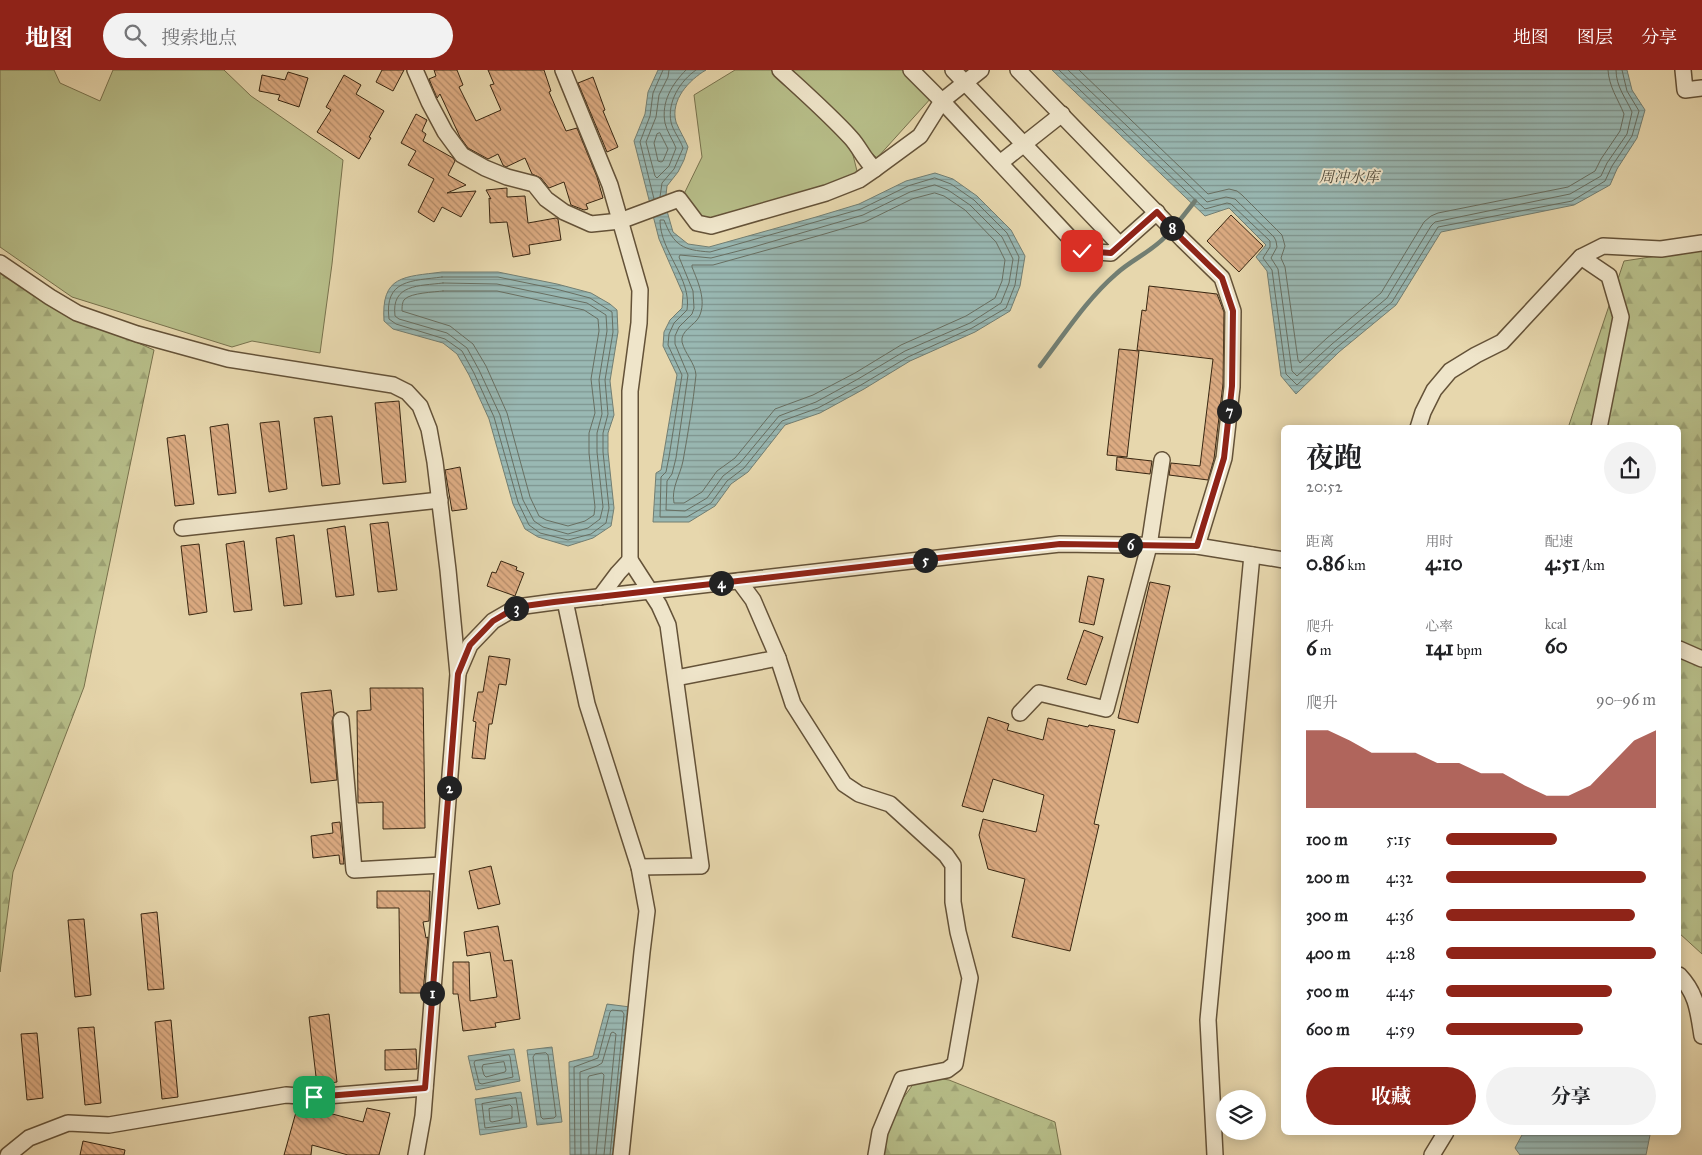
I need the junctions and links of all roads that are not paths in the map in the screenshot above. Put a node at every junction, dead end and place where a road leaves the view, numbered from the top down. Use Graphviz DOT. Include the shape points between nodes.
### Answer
graph roads {
  1 [pos="415,70"];
  2 [pos="562,70"];
  3 [pos="780,70"];
  4 [pos="911,70"];
  5 [pos="953,70"];
  6 [pos="980,70"];
  7 [pos="1018,70"];
  8 [pos="1683,70"];
  9 [pos="965,82"];
  10 [pos="1702,88"];
  11 [pos="942,101"];
  12 [pos="1062,114"];
  13 [pos="1024,144"];
  14 [pos="1000,163"];
  15 [pos="875,169"];
  16 [pos="1162,217"];
  17 [pos="620,221"];
  18 [pos="1702,243"];
  19 [pos="1120,245"];
  20 [pos="1581,257"];
  21 [pos="0,263"];
  22 [pos="1419,425"];
  23 [pos="1601,425"];
  24 [pos="1162,460"];
  25 [pos="440,500"];
  26 [pos="182,528"];
  27 [pos="1149,546"];
  28 [pos="1197,546"];
  29 [pos="1252,555"];
  30 [pos="630,560"];
  31 [pos="1281,560"];
  32 [pos="738,581"];
  33 [pos="649,591"];
  34 [pos="600,597"];
  35 [pos="565,601"];
  36 [pos="1681,650"];
  37 [pos="778,658"];
  38 [pos="1702,659"];
  39 [pos="458,674"];
  40 [pos="676,678"];
  41 [pos="1020,713"];
  42 [pos="341,720"];
  43 [pos="442,865"];
  44 [pos="639,867"];
  45 [pos="1681,977"];
  46 [pos="1702,1036"];
  47 [pos="425,1088"];
  48 [pos="1444,1135"];
  49 [pos="8,1155"];
  50 [pos="416,1155"];
  51 [pos="621,1155"];
  52 [pos="876,1155"];
  53 [pos="1215,1155"];
  54 [pos="1432,1155"];
  1 -- 17 [label="street" via="445,132 462,155 507,177 534,184 546,199 564,212 591,224"];
  2 -- 17 [label="street" via="610,186"];
  3 -- 15 [label="street" via="839,125"];
  4 -- 11 [label="street"];
  5 -- 9 [label="street"];
  6 -- 9 [label="street"];
  7 -- 12 [label="street"];
  8 -- 10 [label="street" via="1685,90"];
  9 -- 11 [label="street"];
  9 -- 13 [label="street"];
  11 -- 14 [label="street"];
  11 -- 15 [label="street" via="920,136"];
  12 -- 13 [label="street"];
  12 -- 16 [label="street"];
  13 -- 14 [label="street"];
  13 -- 19 [label="street"];
  14 -- 19 [label="street" via="1082,251 1111,253"];
  15 -- 17 [label="street" via="859,180 826,193 711,226 697,222 679,199"];
  16 -- 19 [label="street"];
  16 -- 28 [label="street" via="1222,278 1233,311 1232,386 1224,458"];
  17 -- 30 [label="street" via="640,290 630,391"];
  18 -- 20 [label="street" via="1661,249 1603,246"];
  20 -- 22 [label="street" via="1502,342 1450,371 1434,390"];
  20 -- 23 [label="street" via="1609,276 1622,316"];
  21 -- 25 [label="street" via="77,313 119,328 228,358 370,380 407,392 420,406 429,429"];
  24 -- 27 [label="street"];
  25 -- 26 [label="street"];
  25 -- 39 [label="street"];
  27 -- 28 [label="street"];
  27 -- 32 [label="street" via="1060,544"];
  27 -- 41 [label="street" via="1106,710 1039,693"];
  28 -- 29 [label="street"];
  29 -- 31 [label="street"];
  29 -- 53 [label="street" via="1208,1020"];
  30 -- 33 [label="street"];
  30 -- 34 [label="street"];
  32 -- 33 [label="street"];
  32 -- 37 [label="street" via="753,600"];
  33 -- 34 [label="street"];
  33 -- 40 [label="street" via="660,605 668,625"];
  34 -- 35 [label="street"];
  35 -- 39 [label="street" via="517,607 493,621 470,645"];
  35 -- 44 [label="street" via="587,704"];
  36 -- 38 [label="street"];
  37 -- 40 [label="street"];
  37 -- 52 [label="street" via="793,704 844,784 859,794 890,804 953,865 953,902 970,978 955,1064 947,1070 902,1079 880,1132"];
  39 -- 43 [label="street"];
  40 -- 44 [label="street" via="701,866"];
  42 -- 43 [label="street" via="354,870"];
  43 -- 47 [label="street"];
  44 -- 51 [label="street" via="647,912"];
  45 -- 46 [label="street" via="1698,1006"];
  47 -- 49 [label="street" via="314,1097 286,1095 109,1125 68,1123 29,1138"];
  47 -- 50 [label="street"];
  48 -- 54 [label="street"];
}
